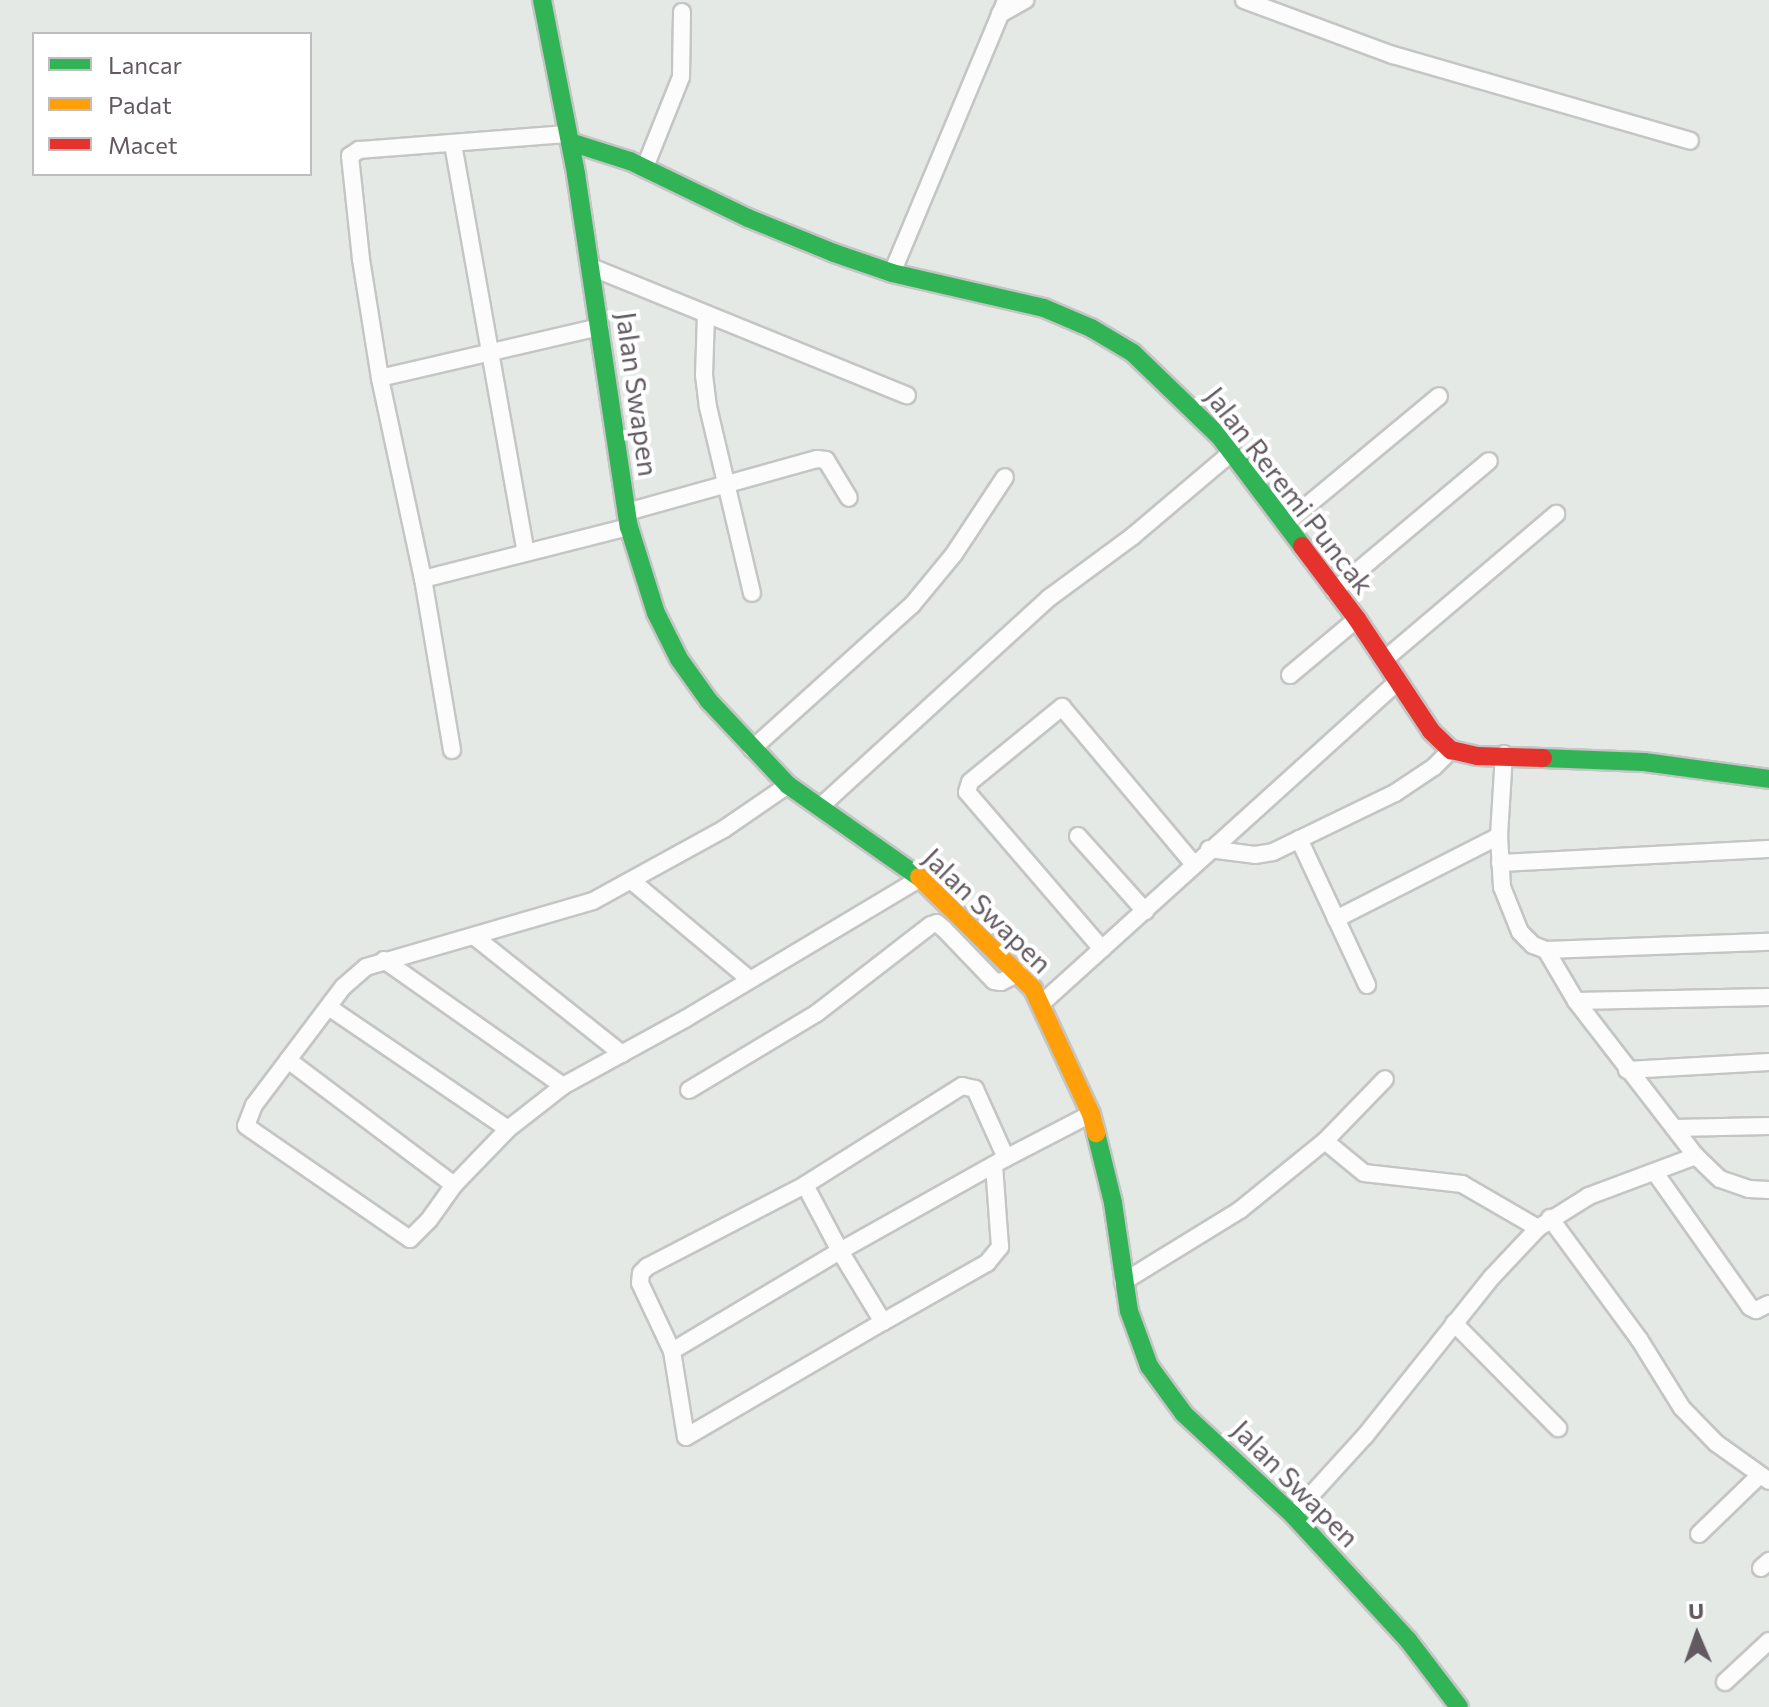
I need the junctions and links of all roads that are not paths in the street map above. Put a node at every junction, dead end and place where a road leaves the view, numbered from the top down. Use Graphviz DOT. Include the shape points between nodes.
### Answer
graph roads {
  1 [pos="542,0"];
  2 [pos="1025,0"];
  3 [pos="1244,0"];
  4 [pos="1003,7"];
  5 [pos="682,12"];
  6 [pos="569,138"];
  7 [pos="1690,141"];
  8 [pos="453,144"];
  9 [pos="610,154"];
  10 [pos="645,167"];
  11 [pos="576,174"];
  12 [pos="591,267"];
  13 [pos="892,273"];
  14 [pos="706,315"];
  15 [pos="600,327"];
  16 [pos="488,353"];
  17 [pos="380,378"];
  18 [pos="907,395"];
  19 [pos="1439,396"];
  20 [pos="1231,453"];
  21 [pos="1489,461"];
  22 [pos="1005,477"];
  23 [pos="726,485"];
  24 [pos="849,498"];
  25 [pos="1556,514"];
  26 [pos="628,520"];
  27 [pos="1285,524"];
  28 [pos="526,553"];
  29 [pos="423,579"];
  30 [pos="1334,591"];
  31 [pos="752,593"];
  32 [pos="1357,619"];
  33 [pos="1384,660"];
  34 [pos="1290,675"];
  35 [pos="1399,680"];
  36 [pos="752,749"];
  37 [pos="452,750"];
  38 [pos="1451,750"];
  39 [pos="1504,754"];
  40 [pos="1769,779"];
  41 [pos="788,785"];
  42 [pos="820,807"];
  43 [pos="1078,836"];
  44 [pos="1499,836"];
  45 [pos="1299,839"];
  46 [pos="1209,849"];
  47 [pos="1769,849"];
  48 [pos="1193,863"];
  49 [pos="1500,863"];
  50 [pos="921,878"];
  51 [pos="633,882"];
  52 [pos="1145,911"];
  53 [pos="1336,919"];
  54 [pos="475,937"];
  55 [pos="1769,942"];
  56 [pos="1102,949"];
  57 [pos="1546,950"];
  58 [pos="384,960"];
  59 [pos="1019,973"];
  60 [pos="748,978"];
  61 [pos="1367,985"];
  62 [pos="1769,997"];
  63 [pos="1576,1001"];
  64 [pos="1042,1003"];
  65 [pos="330,1008"];
  66 [pos="622,1054"];
  67 [pos="288,1060"];
  68 [pos="1769,1062"];
  69 [pos="1627,1070"];
  70 [pos="1385,1079"];
  71 [pos="563,1086"];
  72 [pos="689,1090"];
  73 [pos="1091,1114"];
  74 [pos="1769,1126"];
  75 [pos="1674,1128"];
  76 [pos="508,1129"];
  77 [pos="1325,1141"];
  78 [pos="1696,1156"];
  79 [pos="1000,1162"];
  80 [pos="1656,1174"];
  81 [pos="454,1185"];
  82 [pos="805,1185"];
  83 [pos="1769,1190"];
  84 [pos="1544,1223"];
  85 [pos="840,1251"];
  86 [pos="1123,1282"];
  87 [pos="1769,1304"];
  88 [pos="883,1322"];
  89 [pos="1454,1323"];
  90 [pos="672,1351"];
  91 [pos="1558,1428"];
  92 [pos="1764,1478"];
  93 [pos="1293,1515"];
  94 [pos="1699,1534"];
  95 [pos="1769,1641"];
  96 [pos="1725,1682"];
  97 [pos="1459,1707"];
  1 -- 6 [label="main road"];
  2 -- 4 [label="street"];
  3 -- 7 [label="street" via="1393,55"];
  4 -- 13 [label="street"];
  5 -- 10 [label="street" via="681,77"];
  6 -- 8 [label="street"];
  6 -- 9 [label="main road, Jalan Reremi Puncak"];
  6 -- 11 [label="main road"];
  8 -- 16 [label="street"];
  8 -- 17 [label="street" via="359,150 350,156"];
  9 -- 10 [label="main road, Jalan Reremi Puncak"];
  9 -- 11 [label="main road"];
  10 -- 13 [label="main road, Jalan Reremi Puncak" via="748,218"];
  11 -- 12 [label="main road, Jalan Swapen"];
  12 -- 14 [label="street"];
  12 -- 15 [label="main road, Jalan Swapen"];
  13 -- 20 [label="main road, Jalan Reremi Puncak" via="1044,308 1091,328 1155,372"];
  14 -- 18 [label="street"];
  14 -- 23 [label="street" via="704,375"];
  15 -- 16 [label="street"];
  15 -- 26 [label="main road, Jalan Swapen"];
  16 -- 17 [label="street"];
  16 -- 28 [label="street"];
  17 -- 29 [label="street"];
  19 -- 27 [label="street"];
  20 -- 27 [label="main road, Jalan Reremi Puncak"];
  20 -- 42 [label="street" via="1049,598"];
  21 -- 30 [label="street"];
  22 -- 36 [label="street" via="919,597"];
  23 -- 24 [label="street" via="822,459"];
  23 -- 26 [label="street"];
  23 -- 31 [label="street"];
  25 -- 33 [label="street"];
  26 -- 28 [label="street"];
  26 -- 36 [label="main road, Jalan Swapen" via="656,613 679,659"];
  27 -- 30 [label="main road, Jalan Reremi Puncak"];
  28 -- 29 [label="street"];
  29 -- 37 [label="street"];
  30 -- 32 [label="main road, Jalan Reremi Puncak"];
  32 -- 33 [label="main road, Jalan Reremi Puncak"];
  32 -- 34 [label="street"];
  33 -- 35 [label="main road, Jalan Reremi Puncak"];
  35 -- 38 [label="main road, Jalan Reremi Puncak" via="1431,731"];
  35 -- 46 [label="street"];
  36 -- 41 [label="main road, Jalan Swapen"];
  38 -- 39 [label="main road" via="1477,756"];
  38 -- 45 [label="street" via="1411,784"];
  39 -- 40 [label="main road" via="1644,762"];
  39 -- 44 [label="street"];
  41 -- 42 [label="main road, Jalan Swapen"];
  41 -- 51 [label="street"];
  42 -- 50 [label="main road, Jalan Swapen"];
  43 -- 52 [label="street"];
  44 -- 49 [label="street"];
  44 -- 53 [label="street"];
  45 -- 46 [label="street" via="1266,854"];
  45 -- 53 [label="street"];
  46 -- 48 [label="street"];
  47 -- 49 [label="street"];
  48 -- 52 [label="street"];
  48 -- 56 [label="street" via="1062,707 970,782 967,792"];
  49 -- 57 [label="street" via="1504,897 1514,920 1526,940"];
  50 -- 59 [label="main road, Jalan Swapen"];
  50 -- 60 [label="street"];
  51 -- 54 [label="street" via="547,917"];
  51 -- 60 [label="street"];
  52 -- 56 [label="street"];
  53 -- 61 [label="street"];
  54 -- 58 [label="street"];
  54 -- 66 [label="street"];
  55 -- 57 [label="street"];
  56 -- 64 [label="street"];
  57 -- 63 [label="street"];
  58 -- 65 [label="street" via="353,976"];
  58 -- 71 [label="street"];
  59 -- 64 [label="main road, Jalan Swapen"];
  59 -- 72 [label="street" via="994,981 944,929 931,925 817,1013"];
  60 -- 66 [label="street"];
  62 -- 63 [label="street"];
  63 -- 69 [label="street"];
  64 -- 73 [label="main road, Jalan Swapen"];
  65 -- 67 [label="street"];
  65 -- 76 [label="street"];
  66 -- 71 [label="street"];
  67 -- 81 [label="street"];
  67 -- 81 [label="street" via="248,1114 251,1131 404,1238 416,1235"];
  68 -- 69 [label="street"];
  69 -- 75 [label="street"];
  70 -- 77 [label="street"];
  71 -- 76 [label="street"];
  73 -- 79 [label="street"];
  73 -- 86 [label="main road, Jalan Swapen" via="1113,1203"];
  74 -- 75 [label="street"];
  75 -- 78 [label="street"];
  76 -- 81 [label="street"];
  77 -- 84 [label="street" via="1364,1173 1462,1184"];
  77 -- 86 [label="street" via="1240,1210"];
  78 -- 80 [label="street"];
  78 -- 83 [label="street" via="1720,1179"];
  79 -- 82 [label="street" via="975,1089 967,1085"];
  79 -- 85 [label="street"];
  79 -- 88 [label="street" via="997,1253"];
  80 -- 84 [label="street" via="1589,1196"];
  80 -- 87 [label="street" via="1750,1307"];
  82 -- 85 [label="street"];
  82 -- 90 [label="street" via="641,1273 643,1292"];
  84 -- 89 [label="street"];
  84 -- 92 [label="street" via="1639,1339 1682,1408 1716,1443"];
  85 -- 88 [label="street"];
  85 -- 90 [label="street"];
  86 -- 93 [label="main road, Jalan Swapen" via="1136,1336 1164,1388 1184,1414"];
  88 -- 90 [label="street" via="688,1437 683,1436"];
  89 -- 91 [label="street"];
  89 -- 93 [label="street" via="1365,1436"];
  92 -- 94 [label="street"];
  93 -- 97 [label="main road, Jalan Swapen" via="1408,1640"];
  95 -- 96 [label="street"];
}
